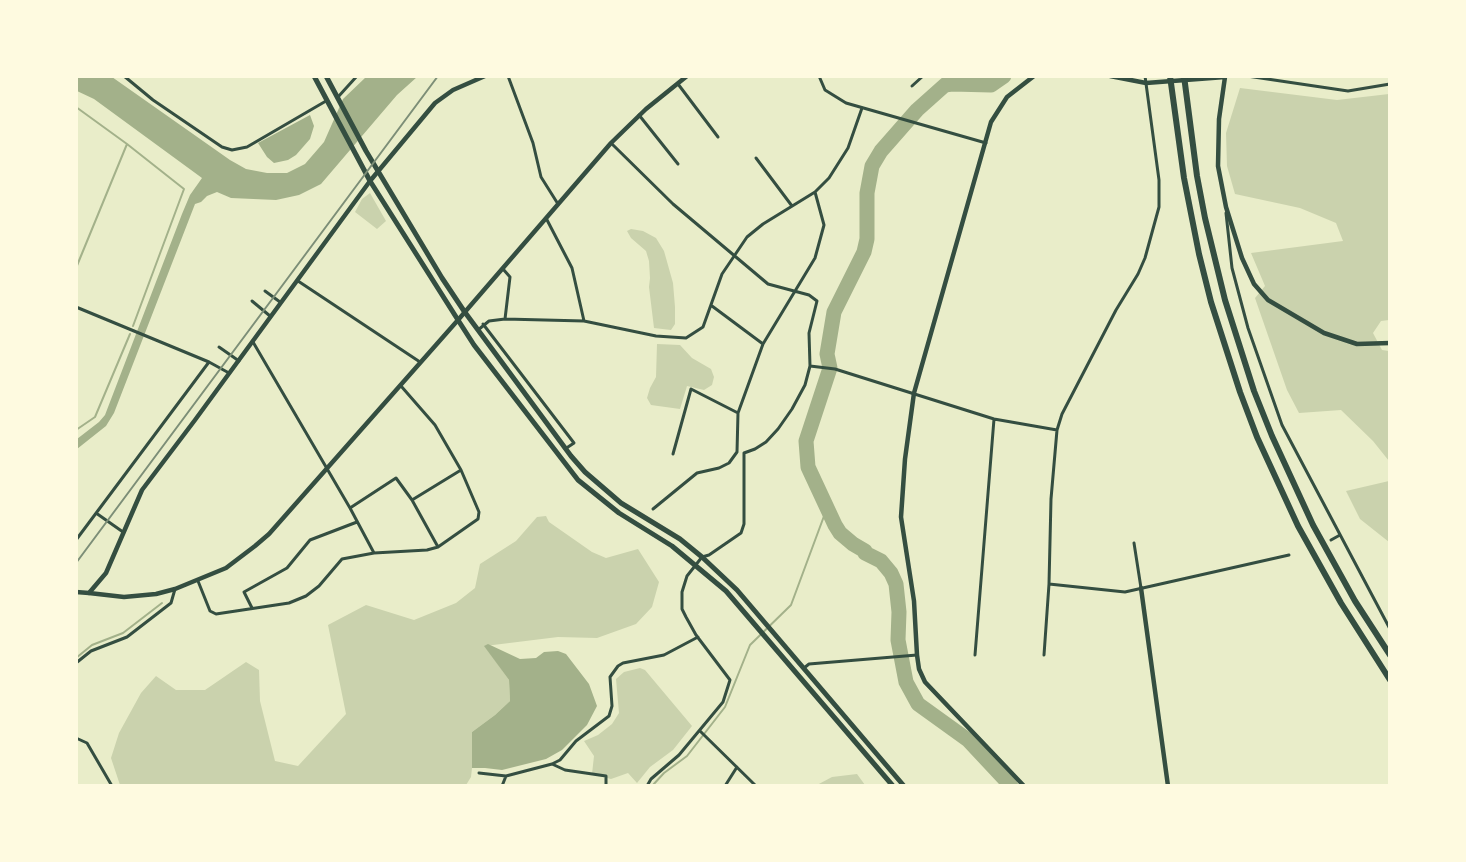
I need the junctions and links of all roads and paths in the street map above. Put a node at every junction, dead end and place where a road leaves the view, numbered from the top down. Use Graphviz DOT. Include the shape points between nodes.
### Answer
graph roads {
  1 [pos="124,76"];
  2 [pos="314,76"];
  3 [pos="326,76"];
  4 [pos="357,76"];
  5 [pos="485,76"];
  6 [pos="508,76"];
  7 [pos="687,76"];
  8 [pos="819,76"];
  9 [pos="923,76"];
  10 [pos="1034,76"];
  11 [pos="1110,76"];
  12 [pos="1145,76"];
  13 [pos="1170,76"];
  14 [pos="1184,76"];
  15 [pos="1247,76"];
  16 [pos="1146,83"];
  17 [pos="678,84"];
  18 [pos="1389,84"];
  19 [pos="912,86"];
  20 [pos="338,97"];
  21 [pos="327,100"];
  22 [pos="861,108"];
  23 [pos="639,115"];
  24 [pos="718,137"];
  25 [pos="611,143"];
  26 [pos="986,143"];
  27 [pos="756,158"];
  28 [pos="678,164"];
  29 [pos="379,172"];
  30 [pos="370,181"];
  31 [pos="815,192"];
  32 [pos="558,204"];
  33 [pos="792,206"];
  34 [pos="1226,207"];
  35 [pos="546,218"];
  36 [pos="734,254"];
  37 [pos="503,268"];
  38 [pos="298,280"];
  39 [pos="265,291"];
  40 [pos="795,291"];
  41 [pos="252,301"];
  42 [pos="282,303"];
  43 [pos="712,306"];
  44 [pos="76,307"];
  45 [pos="464,311"];
  46 [pos="272,317"];
  47 [pos="505,319"];
  48 [pos="458,320"];
  49 [pos="584,321"];
  50 [pos="483,324"];
  51 [pos="478,330"];
  52 [pos="253,342"];
  53 [pos="1389,343"];
  54 [pos="763,344"];
  55 [pos="219,347"];
  56 [pos="239,361"];
  57 [pos="209,362"];
  58 [pos="420,362"];
  59 [pos="812,366"];
  60 [pos="229,373"];
  61 [pos="400,384"];
  62 [pos="914,393"];
  63 [pos="738,413"];
  64 [pos="994,419"];
  65 [pos="1057,430"];
  66 [pos="565,449"];
  67 [pos="737,452"];
  68 [pos="744,453"];
  69 [pos="674,454"];
  70 [pos="327,468"];
  71 [pos="461,470"];
  72 [pos="412,500"];
  73 [pos="350,508"];
  74 [pos="653,509"];
  75 [pos="96,513"];
  76 [pos="357,522"];
  77 [pos="123,532"];
  78 [pos="1340,534"];
  79 [pos="76,540"];
  80 [pos="1331,540"];
  81 [pos="1134,543"];
  82 [pos="438,547"];
  83 [pos="374,553"];
  84 [pos="1289,555"];
  85 [pos="702,556"];
  86 [pos="695,564"];
  87 [pos="198,581"];
  88 [pos="1049,584"];
  89 [pos="1141,588"];
  90 [pos="175,590"];
  91 [pos="76,592"];
  92 [pos="89,593"];
  93 [pos="252,608"];
  94 [pos="1389,629"];
  95 [pos="698,637"];
  96 [pos="1389,654"];
  97 [pos="975,655"];
  98 [pos="1044,655"];
  99 [pos="917,656"];
  100 [pos="76,663"];
  101 [pos="804,668"];
  102 [pos="1389,680"];
  103 [pos="700,731"];
  104 [pos="76,738"];
  105 [pos="552,764"];
  106 [pos="737,767"];
  107 [pos="479,773"];
  108 [pos="506,776"];
  109 [pos="112,786"];
  110 [pos="502,786"];
  111 [pos="606,786"];
  112 [pos="647,786"];
  113 [pos="725,786"];
  114 [pos="756,786"];
  115 [pos="893,786"];
  116 [pos="904,786"];
  117 [pos="1024,786"];
  118 [pos="1168,786"];
  1 -- 21 [label="street" via="212,141 232,150 247,147"];
  2 -- 21 [label="main road"];
  3 -- 20 [label="main road"];
  4 -- 20 [label="street"];
  5 -- 29 [label="street" via="435,103"];
  6 -- 32 [label="street" via="541,177"];
  7 -- 17 [label="street"];
  8 -- 22 [label="street" via="825,90 834,97"];
  9 -- 19 [label="street"];
  10 -- 26 [label="street" via="1007,97 991,122"];
  11 -- 16 [label="street"];
  12 -- 16 [label="street"];
  13 -- 102 [label="highway" via="1199,254 1240,392 1298,526"];
  14 -- 96 [label="highway" via="1197,176 1213,252 1254,391 1313,525"];
  15 -- 18 [label="street" via="1348,91"];
  16 -- 34 [label="street" via="1225,76 1218,166"];
  16 -- 65 [label="street" via="1159,207 1138,274"];
  17 -- 23 [label="street"];
  17 -- 24 [label="street"];
  20 -- 29 [label="main road"];
  21 -- 30 [label="main road"];
  22 -- 26 [label="street"];
  22 -- 31 [label="street" via="848,148"];
  23 -- 25 [label="street"];
  23 -- 28 [label="street"];
  25 -- 32 [label="street"];
  25 -- 36 [label="street" via="673,204"];
  26 -- 62 [label="street"];
  27 -- 33 [label="street"];
  29 -- 30 [label="street"];
  29 -- 45 [label="main road"];
  30 -- 38 [label="street"];
  30 -- 48 [label="main road"];
  31 -- 33 [label="street"];
  31 -- 40 [label="street" via="824,225 815,258"];
  32 -- 35 [label="street"];
  33 -- 36 [label="street" via="755,230"];
  34 -- 53 [label="street" via="1242,258 1254,284 1268,300 1324,333 1357,344"];
  34 -- 78 [label="street" via="1232,268 1266,382 1282,425"];
  35 -- 37 [label="street"];
  35 -- 49 [label="street" via="572,268"];
  36 -- 40 [label="street" via="768,284"];
  36 -- 43 [label="street" via="722,274"];
  37 -- 45 [label="street"];
  37 -- 47 [label="street" via="510,277"];
  38 -- 42 [label="street"];
  38 -- 58 [label="street"];
  39 -- 42 [label="street"];
  40 -- 54 [label="street"];
  40 -- 59 [label="street" via="817,301 809,333"];
  41 -- 46 [label="street"];
  42 -- 46 [label="street"];
  43 -- 49 [label="street" via="704,327 687,338 656,336"];
  43 -- 54 [label="street"];
  44 -- 57 [label="street"];
  45 -- 48 [label="street"];
  45 -- 51 [label="main road"];
  46 -- 52 [label="street"];
  47 -- 49 [label="street"];
  47 -- 50 [label="street"];
  48 -- 58 [label="street"];
  48 -- 86 [label="main road" via="578,480"];
  50 -- 51 [label="street"];
  50 -- 66 [label="street" via="574,443"];
  51 -- 66 [label="main road"];
  52 -- 56 [label="street"];
  52 -- 70 [label="street"];
  54 -- 63 [label="street"];
  55 -- 56 [label="street"];
  56 -- 60 [label="street"];
  57 -- 60 [label="street"];
  57 -- 75 [label="street"];
  58 -- 61 [label="street"];
  59 -- 62 [label="street" via="836,369"];
  59 -- 68 [label="street" via="778,429 766,442"];
  60 -- 77 [label="street" via="142,490"];
  61 -- 70 [label="street"];
  61 -- 71 [label="street" via="435,425"];
  62 -- 64 [label="street"];
  62 -- 99 [label="street" via="902,516"];
  63 -- 67 [label="street"];
  63 -- 69 [label="street" via="691,389"];
  64 -- 65 [label="street"];
  64 -- 97 [label="street"];
  65 -- 88 [label="street"];
  66 -- 85 [label="main road" via="621,503"];
  67 -- 68 [label="street"];
  67 -- 74 [label="street" via="729,463 697,473"];
  68 -- 85 [label="street" via="741,533"];
  70 -- 73 [label="street"];
  70 -- 87 [label="street" via="255,546 226,568"];
  71 -- 72 [label="street"];
  71 -- 82 [label="street" via="479,512 478,519"];
  72 -- 73 [label="street" via="396,478"];
  72 -- 82 [label="street"];
  73 -- 76 [label="street"];
  75 -- 77 [label="street"];
  75 -- 79 [label="street"];
  76 -- 83 [label="street"];
  76 -- 93 [label="street" via="310,540 287,568 244,592"];
  77 -- 92 [label="street" via="111,565"];
  78 -- 80 [label="street"];
  78 -- 94 [label="street"];
  81 -- 89 [label="street"];
  82 -- 83 [label="street"];
  83 -- 93 [label="street" via="342,560 319,586 297,600"];
  84 -- 89 [label="street"];
  85 -- 86 [label="street"];
  85 -- 101 [label="main road" via="756,610"];
  86 -- 95 [label="street" via="687,576 682,603"];
  86 -- 115 [label="main road" via="726,591"];
  87 -- 90 [label="street"];
  87 -- 93 [label="street" via="210,611 216,614"];
  88 -- 89 [label="street" via="1125,592"];
  88 -- 98 [label="street"];
  89 -- 118 [label="street"];
  90 -- 92 [label="street" via="124,597"];
  90 -- 100 [label="street" via="171,603 127,637 91,651"];
  91 -- 92 [label="street"];
  95 -- 103 [label="street" via="730,680 723,702"];
  95 -- 105 [label="street" via="664,655 618,666 610,677 609,716"];
  99 -- 101 [label="street" via="809,664"];
  99 -- 117 [label="street" via="925,682"];
  101 -- 116 [label="main road"];
  103 -- 106 [label="street"];
  103 -- 112 [label="street"];
  104 -- 109 [label="street" via="87,743"];
  105 -- 108 [label="street"];
  105 -- 111 [label="street" via="565,770 606,776"];
  106 -- 113 [label="street"];
  106 -- 114 [label="street"];
  107 -- 108 [label="street"];
  108 -- 110 [label="street"];
}
